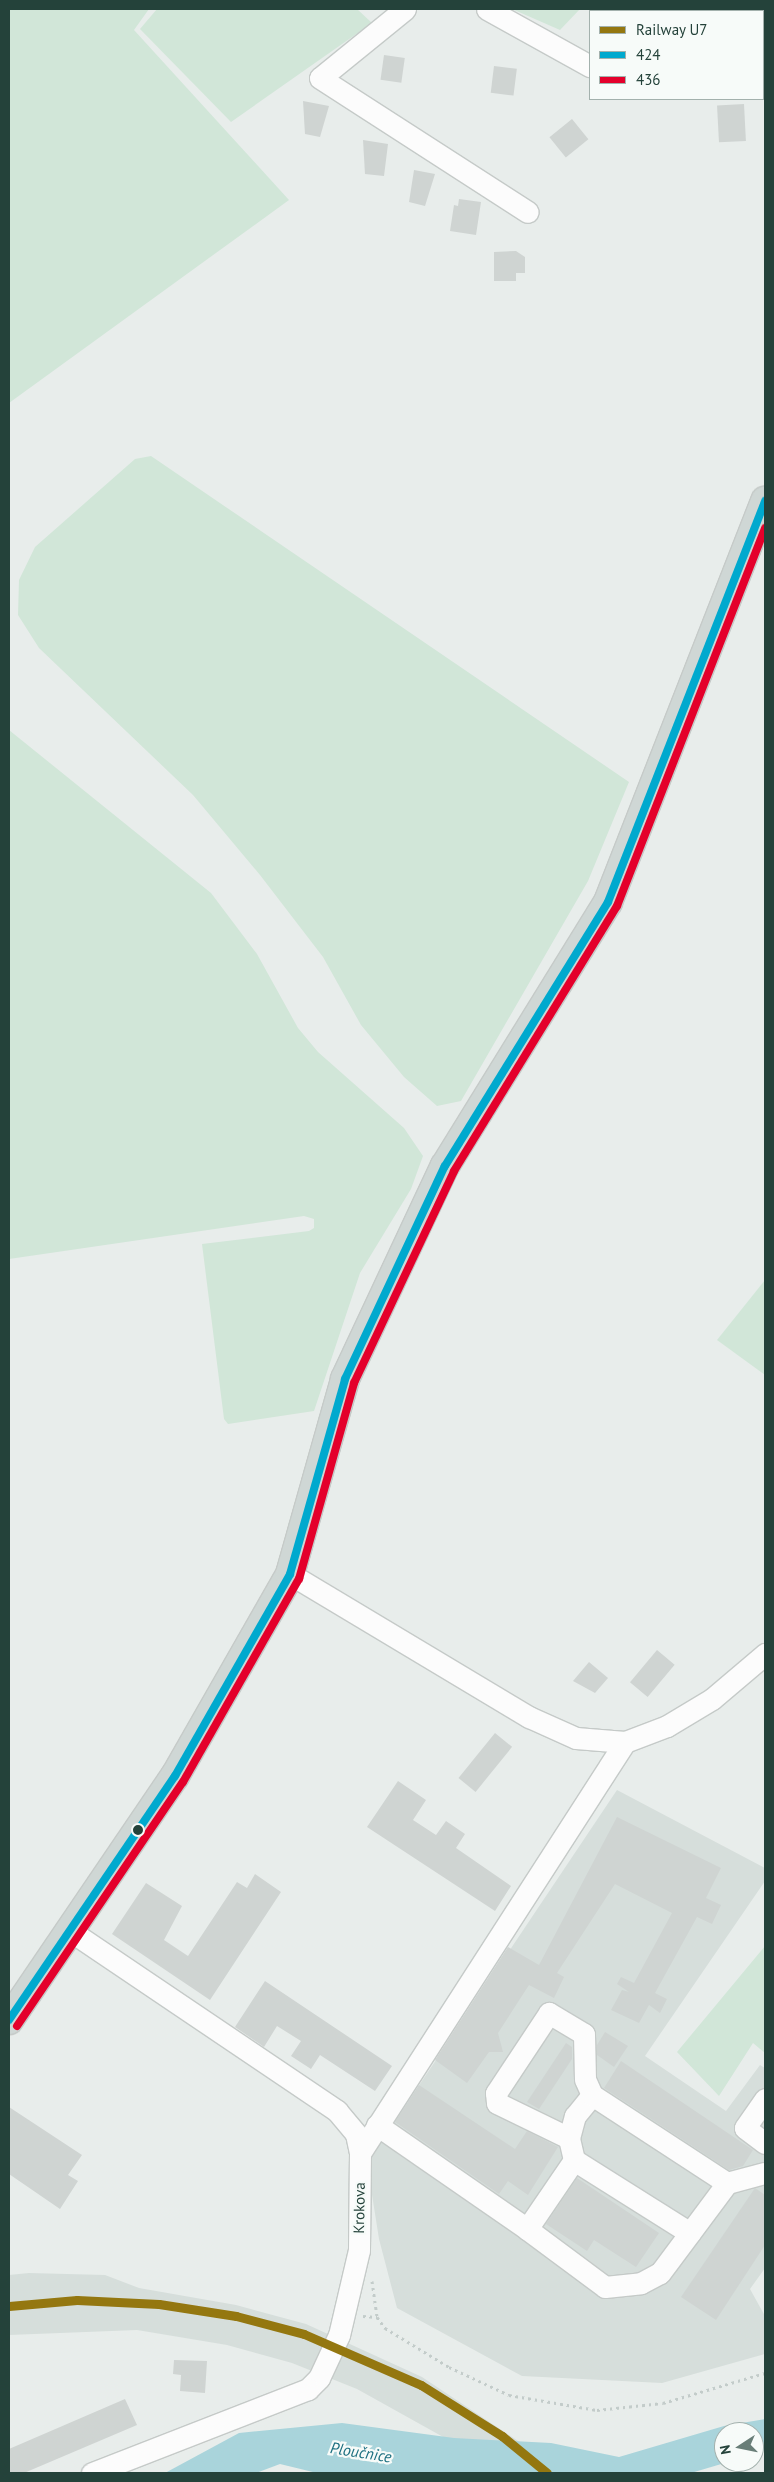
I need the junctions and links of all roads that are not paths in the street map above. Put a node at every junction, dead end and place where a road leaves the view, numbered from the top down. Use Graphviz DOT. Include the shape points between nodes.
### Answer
graph roads {
  1 [pos="405,9"];
  2 [pos="487,9"];
  3 [pos="589,65"];
  4 [pos="528,212"];
  5 [pos="765,501"];
  6 [pos="290,1574"];
  7 [pos="765,1654"];
  8 [pos="625,1742"];
  9 [pos="72,1932"];
  10 [pos="9,2020"];
  11 [pos="592,2095"];
  12 [pos="765,2099"];
  13 [pos="378,2125"];
  14 [pos="569,2138"];
  15 [pos="765,2143"];
  16 [pos="360,2153"];
  17 [pos="574,2160"];
  18 [pos="765,2173"];
  19 [pos="726,2183"];
  20 [pos="527,2229"];
  21 [pos="690,2233"];
  22 [pos="92,2473"];
  1 -- 4 [label="street" via="320,78"];
  2 -- 3 [label="street"];
  5 -- 6 [label="main road" via="608,902 445,1166 345,1378"];
  6 -- 8 [label="street" via="529,1717 576,1738"];
  6 -- 9 [label="main road" via="175,1776"];
  7 -- 8 [label="street" via="705,1703 668,1726"];
  8 -- 13 [label="street"];
  9 -- 10 [label="main road"];
  9 -- 16 [label="street, Krokova" via="337,2111 356,2134"];
  11 -- 14 [label="street" via="574,2116"];
  11 -- 14 [label="street" via="585,2079 584,2034 549,2012 496,2093 497,2103"];
  11 -- 19 [label="street"];
  12 -- 15 [label="street" via="745,2128"];
  13 -- 16 [label="street"];
  13 -- 20 [label="street"];
  14 -- 17 [label="street"];
  16 -- 22 [label="street, Krokova" via="359,2250 339,2335 319,2378 308,2389"];
  17 -- 20 [label="street"];
  17 -- 21 [label="street"];
  18 -- 19 [label="street"];
  19 -- 21 [label="street"];
  20 -- 21 [label="street" via="605,2287 641,2283 660,2273"];
}
